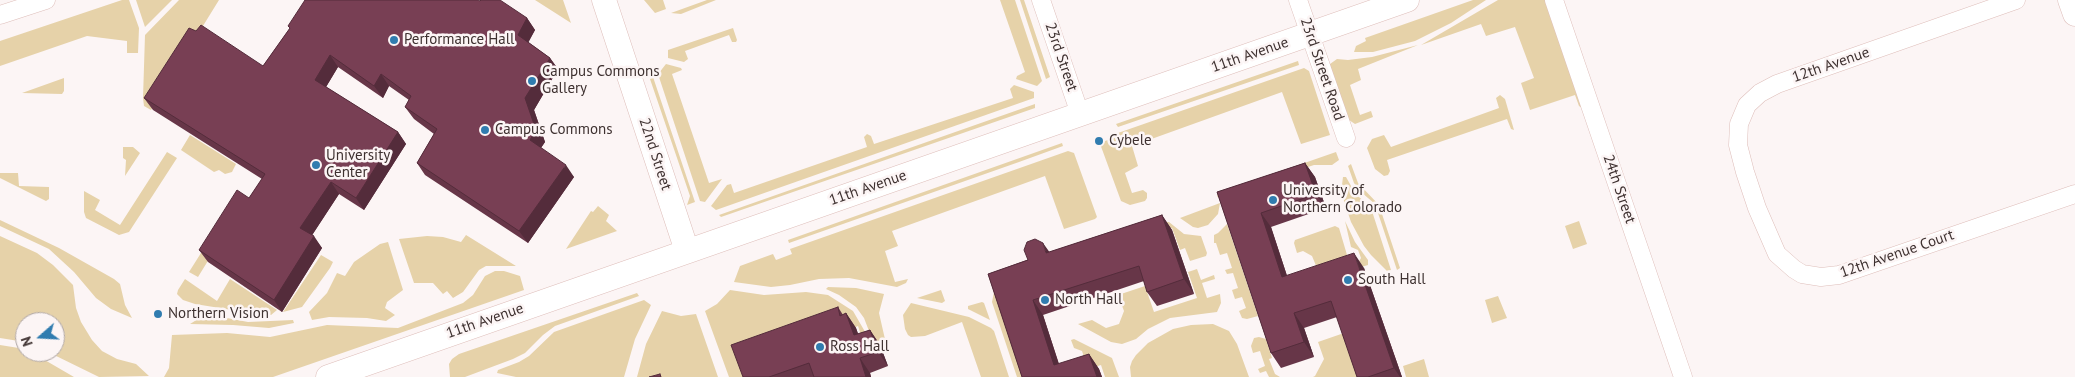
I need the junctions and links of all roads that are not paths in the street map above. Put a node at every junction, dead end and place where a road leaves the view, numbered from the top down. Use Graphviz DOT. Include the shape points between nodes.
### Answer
graph roads {
  1 [pos="46,0"];
  2 [pos="604,0"];
  3 [pos="1042,0"];
  4 [pos="1298,0"];
  5 [pos="1407,0"];
  6 [pos="1554,0"];
  7 [pos="2016,0"];
  8 [pos="2070,0"];
  9 [pos="2075,14"];
  10 [pos="0,15"];
  11 [pos="1310,34"];
  12 [pos="1080,114"];
  13 [pos="1346,138"];
  14 [pos="2075,194"];
  15 [pos="1755,202"];
  16 [pos="687,251"];
  17 [pos="328,377"];
  18 [pos="1683,377"];
  1 -- 10 [label="street"];
  2 -- 16 [label="main road, 22nd Street"];
  3 -- 12 [label="street, 23rd Street"];
  4 -- 11 [label="street, 23rd Street Road"];
  5 -- 11 [label="main road, 11th Avenue"];
  6 -- 18 [label="street, 24th Street"];
  7 -- 15 [label="street, 12th Avenue" via="1777,84 1760,93 1747,105 1737,137"];
  8 -- 9 [label="main road"];
  11 -- 12 [label="main road, 11th Avenue"];
  11 -- 13 [label="street, 23rd Street Road"];
  12 -- 16 [label="main road, 11th Avenue"];
  14 -- 15 [label="street, 12th Avenue Court" via="1839,275 1821,277 1802,274 1780,258 1771,244"];
  16 -- 17 [label="main road, 11th Avenue"];
}
